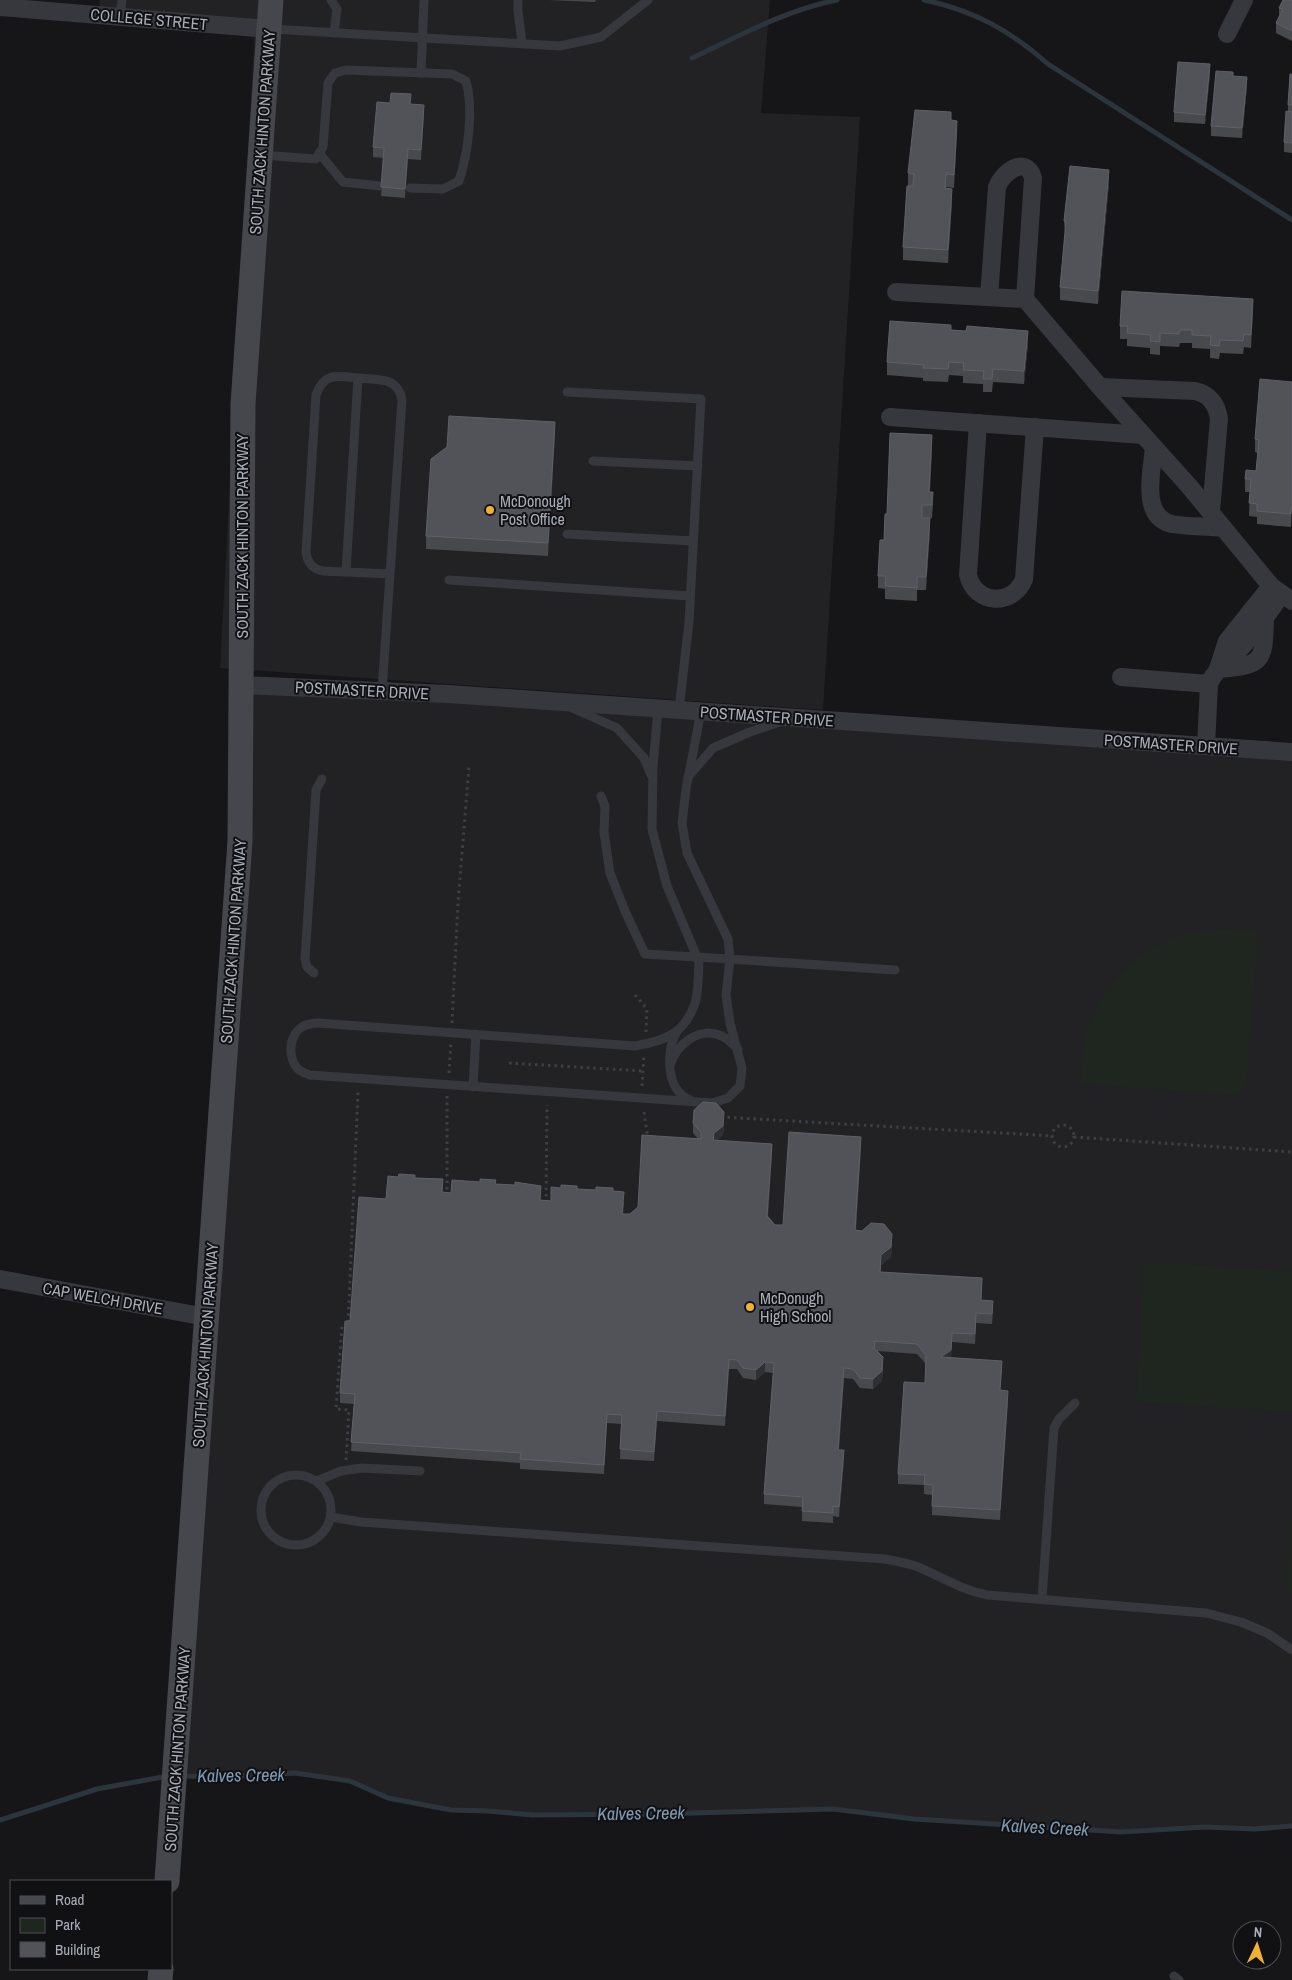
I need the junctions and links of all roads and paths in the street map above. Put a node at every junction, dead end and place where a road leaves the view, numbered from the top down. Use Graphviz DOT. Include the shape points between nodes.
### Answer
graph roads {
  1 [pos="271,0"];
  2 [pos="332,0"];
  3 [pos="424,0"];
  4 [pos="518,0"];
  5 [pos="648,0"];
  6 [pos="1244,0"];
  7 [pos="0,7"];
  8 [pos="121,8"];
  9 [pos="269,29"];
  10 [pos="334,33"];
  11 [pos="1227,34"];
  12 [pos="422,38"];
  13 [pos="522,43"];
  14 [pos="422,72"];
  15 [pos="319,153"];
  16 [pos="261,155"];
  17 [pos="380,186"];
  18 [pos="410,188"];
  19 [pos="896,292"];
  20 [pos="989,297"];
  21 [pos="1026,299"];
  22 [pos="358,378"];
  23 [pos="1100,386"];
  24 [pos="567,392"];
  25 [pos="890,417"];
  26 [pos="978,423"];
  27 [pos="1035,427"];
  28 [pos="1148,441"];
  29 [pos="593,461"];
  30 [pos="698,466"];
  31 [pos="1211,511"];
  32 [pos="1224,528"];
  33 [pos="567,534"];
  34 [pos="693,541"];
  35 [pos="346,572"];
  36 [pos="390,574"];
  37 [pos="450,580"];
  38 [pos="1281,594"];
  39 [pos="690,596"];
  40 [pos="1214,676"];
  41 [pos="1121,677"];
  42 [pos="241,685"];
  43 [pos="382,691"];
  44 [pos="559,702"];
  45 [pos="658,709"];
  46 [pos="679,710"];
  47 [pos="701,711"];
  48 [pos="792,718"];
  49 [pos="1206,746"];
  50 [pos="1292,752"];
  51 [pos="469,766"];
  52 [pos="688,777"];
  53 [pos="322,779"];
  54 [pos="653,779"];
  55 [pos="601,796"];
  56 [pos="697,957"];
  57 [pos="730,959"];
  58 [pos="895,970"];
  59 [pos="314,973"];
  60 [pos="635,994"];
  61 [pos="452,1023"];
  62 [pos="679,1030"];
  63 [pos="646,1033"];
  64 [pos="476,1034"];
  65 [pos="696,1035"];
  66 [pos="674,1039"];
  67 [pos="662,1041"];
  68 [pos="451,1042"];
  69 [pos="738,1049"];
  70 [pos="644,1055"];
  71 [pos="509,1063"];
  72 [pos="670,1065"];
  73 [pos="643,1071"];
  74 [pos="449,1074"];
  75 [pos="642,1086"];
  76 [pos="473,1087"];
  77 [pos="358,1092"];
  78 [pos="448,1094"];
  79 [pos="694,1102"];
  80 [pos="547,1105"];
  81 [pos="644,1112"];
  82 [pos="1074,1137"];
  83 [pos="648,1142"];
  84 [pos="1292,1152"];
  85 [pos="447,1197"];
  86 [pos="546,1206"];
  87 [pos="0,1279"];
  88 [pos="206,1317"];
  89 [pos="1075,1403"];
  90 [pos="346,1470"];
  91 [pos="420,1471"];
  92 [pos="317,1481"];
  93 [pos="331,1517"];
  94 [pos="1042,1599"];
  95 [pos="1292,1650"];
  96 [pos="167,1880"];
  1 -- 9 [label="main road, SOUTH ZACK HINTON PARKWAY"];
  2 -- 10 [label="lane" via="337,9"];
  3 -- 12 [label="lane"];
  4 -- 13 [label="lane"];
  5 -- 13 [label="lane" via="601,37 560,46"];
  6 -- 11 [label="street"];
  7 -- 8 [label="street, COLLEGE STREET"];
  8 -- 9 [label="street, COLLEGE STREET"];
  9 -- 10 [label="lane"];
  9 -- 16 [label="main road, SOUTH ZACK HINTON PARKWAY"];
  10 -- 12 [label="lane"];
  12 -- 13 [label="lane"];
  12 -- 14 [label="lane"];
  14 -- 15 [label="lane" via="346,70 335,74 328,83 323,147"];
  14 -- 18 [label="lane" via="452,74 466,81 470,96 465,160 459,181 443,189"];
  15 -- 16 [label="lane" via="316,158"];
  15 -- 17 [label="lane" via="343,182"];
  16 -- 42 [label="main road, SOUTH ZACK HINTON PARKWAY" via="242,404"];
  19 -- 20 [label="street"];
  20 -- 21 [label="street"];
  20 -- 21 [label="street" via="997,187 1007,172 1023,166 1033,178"];
  21 -- 23 [label="street"];
  22 -- 35 [label="lane"];
  22 -- 35 [label="lane" via="334,376 326,379 316,395 306,552 312,567"];
  22 -- 36 [label="lane" via="384,380 401,390"];
  23 -- 28 [label="street"];
  23 -- 31 [label="street" via="1194,391 1211,400 1219,418"];
  24 -- 30 [label="lane" via="701,399"];
  25 -- 26 [label="street"];
  26 -- 27 [label="street"];
  26 -- 27 [label="street" via="968,575 977,592 986,598 996,599 1013,594 1024,579"];
  27 -- 28 [label="street"];
  28 -- 31 [label="street"];
  28 -- 32 [label="street" via="1150,496 1157,515 1171,523"];
  29 -- 30 [label="lane"];
  30 -- 34 [label="lane"];
  31 -- 32 [label="street"];
  32 -- 38 [label="street"];
  33 -- 34 [label="lane"];
  34 -- 39 [label="lane"];
  35 -- 36 [label="lane"];
  36 -- 43 [label="lane"];
  37 -- 39 [label="lane"];
  38 -- 40 [label="street" via="1265,618"];
  38 -- 40 [label="street" via="1227,641"];
  39 -- 46 [label="lane"];
  40 -- 41 [label="street"];
  40 -- 49 [label="street"];
  42 -- 43 [label="street, POSTMASTER DRIVE"];
  42 -- 88 [label="main road, SOUTH ZACK HINTON PARKWAY" via="240,841"];
  43 -- 44 [label="street, POSTMASTER DRIVE"];
  44 -- 45 [label="street, POSTMASTER DRIVE"];
  44 -- 54 [label="lane" via="617,728 644,758"];
  45 -- 46 [label="street, POSTMASTER DRIVE"];
  45 -- 54 [label="lane"];
  46 -- 47 [label="street, POSTMASTER DRIVE"];
  47 -- 48 [label="street, POSTMASTER DRIVE"];
  47 -- 52 [label="lane"];
  48 -- 49 [label="street, POSTMASTER DRIVE"];
  48 -- 52 [label="lane" via="713,748"];
  49 -- 50 [label="street, POSTMASTER DRIVE"];
  51 -- 61 [label="path"];
  52 -- 57 [label="lane" via="682,823 686,853 728,938"];
  53 -- 59 [label="lane" via="316,790 305,959"];
  54 -- 56 [label="lane" via="652,828 667,886"];
  55 -- 56 [label="lane" via="605,806 604,833 610,872 645,954"];
  56 -- 57 [label="lane"];
  56 -- 62 [label="lane" via="694,1005"];
  57 -- 58 [label="lane"];
  57 -- 69 [label="lane" via="726,995"];
  60 -- 63 [label="path" via="647,1009"];
  62 -- 66 [label="lane"];
  62 -- 67 [label="lane"];
  64 -- 67 [label="lane" via="635,1046"];
  64 -- 76 [label="lane"];
  64 -- 76 [label="lane" via="318,1023 305,1025 295,1034 291,1047 292,1059 299,1070 310,1075"];
  65 -- 66 [label="lane"];
  65 -- 69 [label="lane" via="721,1036"];
  65 -- 72 [label="lane" via="679,1047"];
  66 -- 67 [label="lane"];
  66 -- 72 [label="lane"];
  68 -- 74 [label="path"];
  69 -- 79 [label="lane" via="742,1068 740,1086 728,1098 712,1103"];
  70 -- 73 [label="path"];
  71 -- 73 [label="path"];
  72 -- 79 [label="lane" via="678,1089 684,1098"];
  73 -- 75 [label="path"];
  76 -- 79 [label="lane"];
  77 -- 90 [label="path" via="348,1326 342,1326 336,1409 349,1410"];
  78 -- 85 [label="path"];
  80 -- 86 [label="path"];
  81 -- 83 [label="path"];
  82 -- 82 [label="path" via="1064,1146 1057,1144 1053,1136 1056,1128 1063,1125 1071,1128"];
  82 -- 84 [label="path"];
  87 -- 88 [label="street, CAP WELCH DRIVE"];
  88 -- 96 [label="main road, SOUTH ZACK HINTON PARKWAY"];
  89 -- 94 [label="lane" via="1054,1428"];
  90 -- 91 [label="lane"];
  90 -- 92 [label="lane"];
  92 -- 93 [label="lane" via="329,1497"];
  92 -- 93 [label="lane" via="305,1475 291,1474 273,1482 262,1499 260,1512 263,1523 278,1540 299,1545 319,1536"];
  93 -- 94 [label="lane" via="361,1522 885,1559 917,1567 972,1592"];
  94 -- 95 [label="lane" via="1206,1613 1267,1632"];
}
